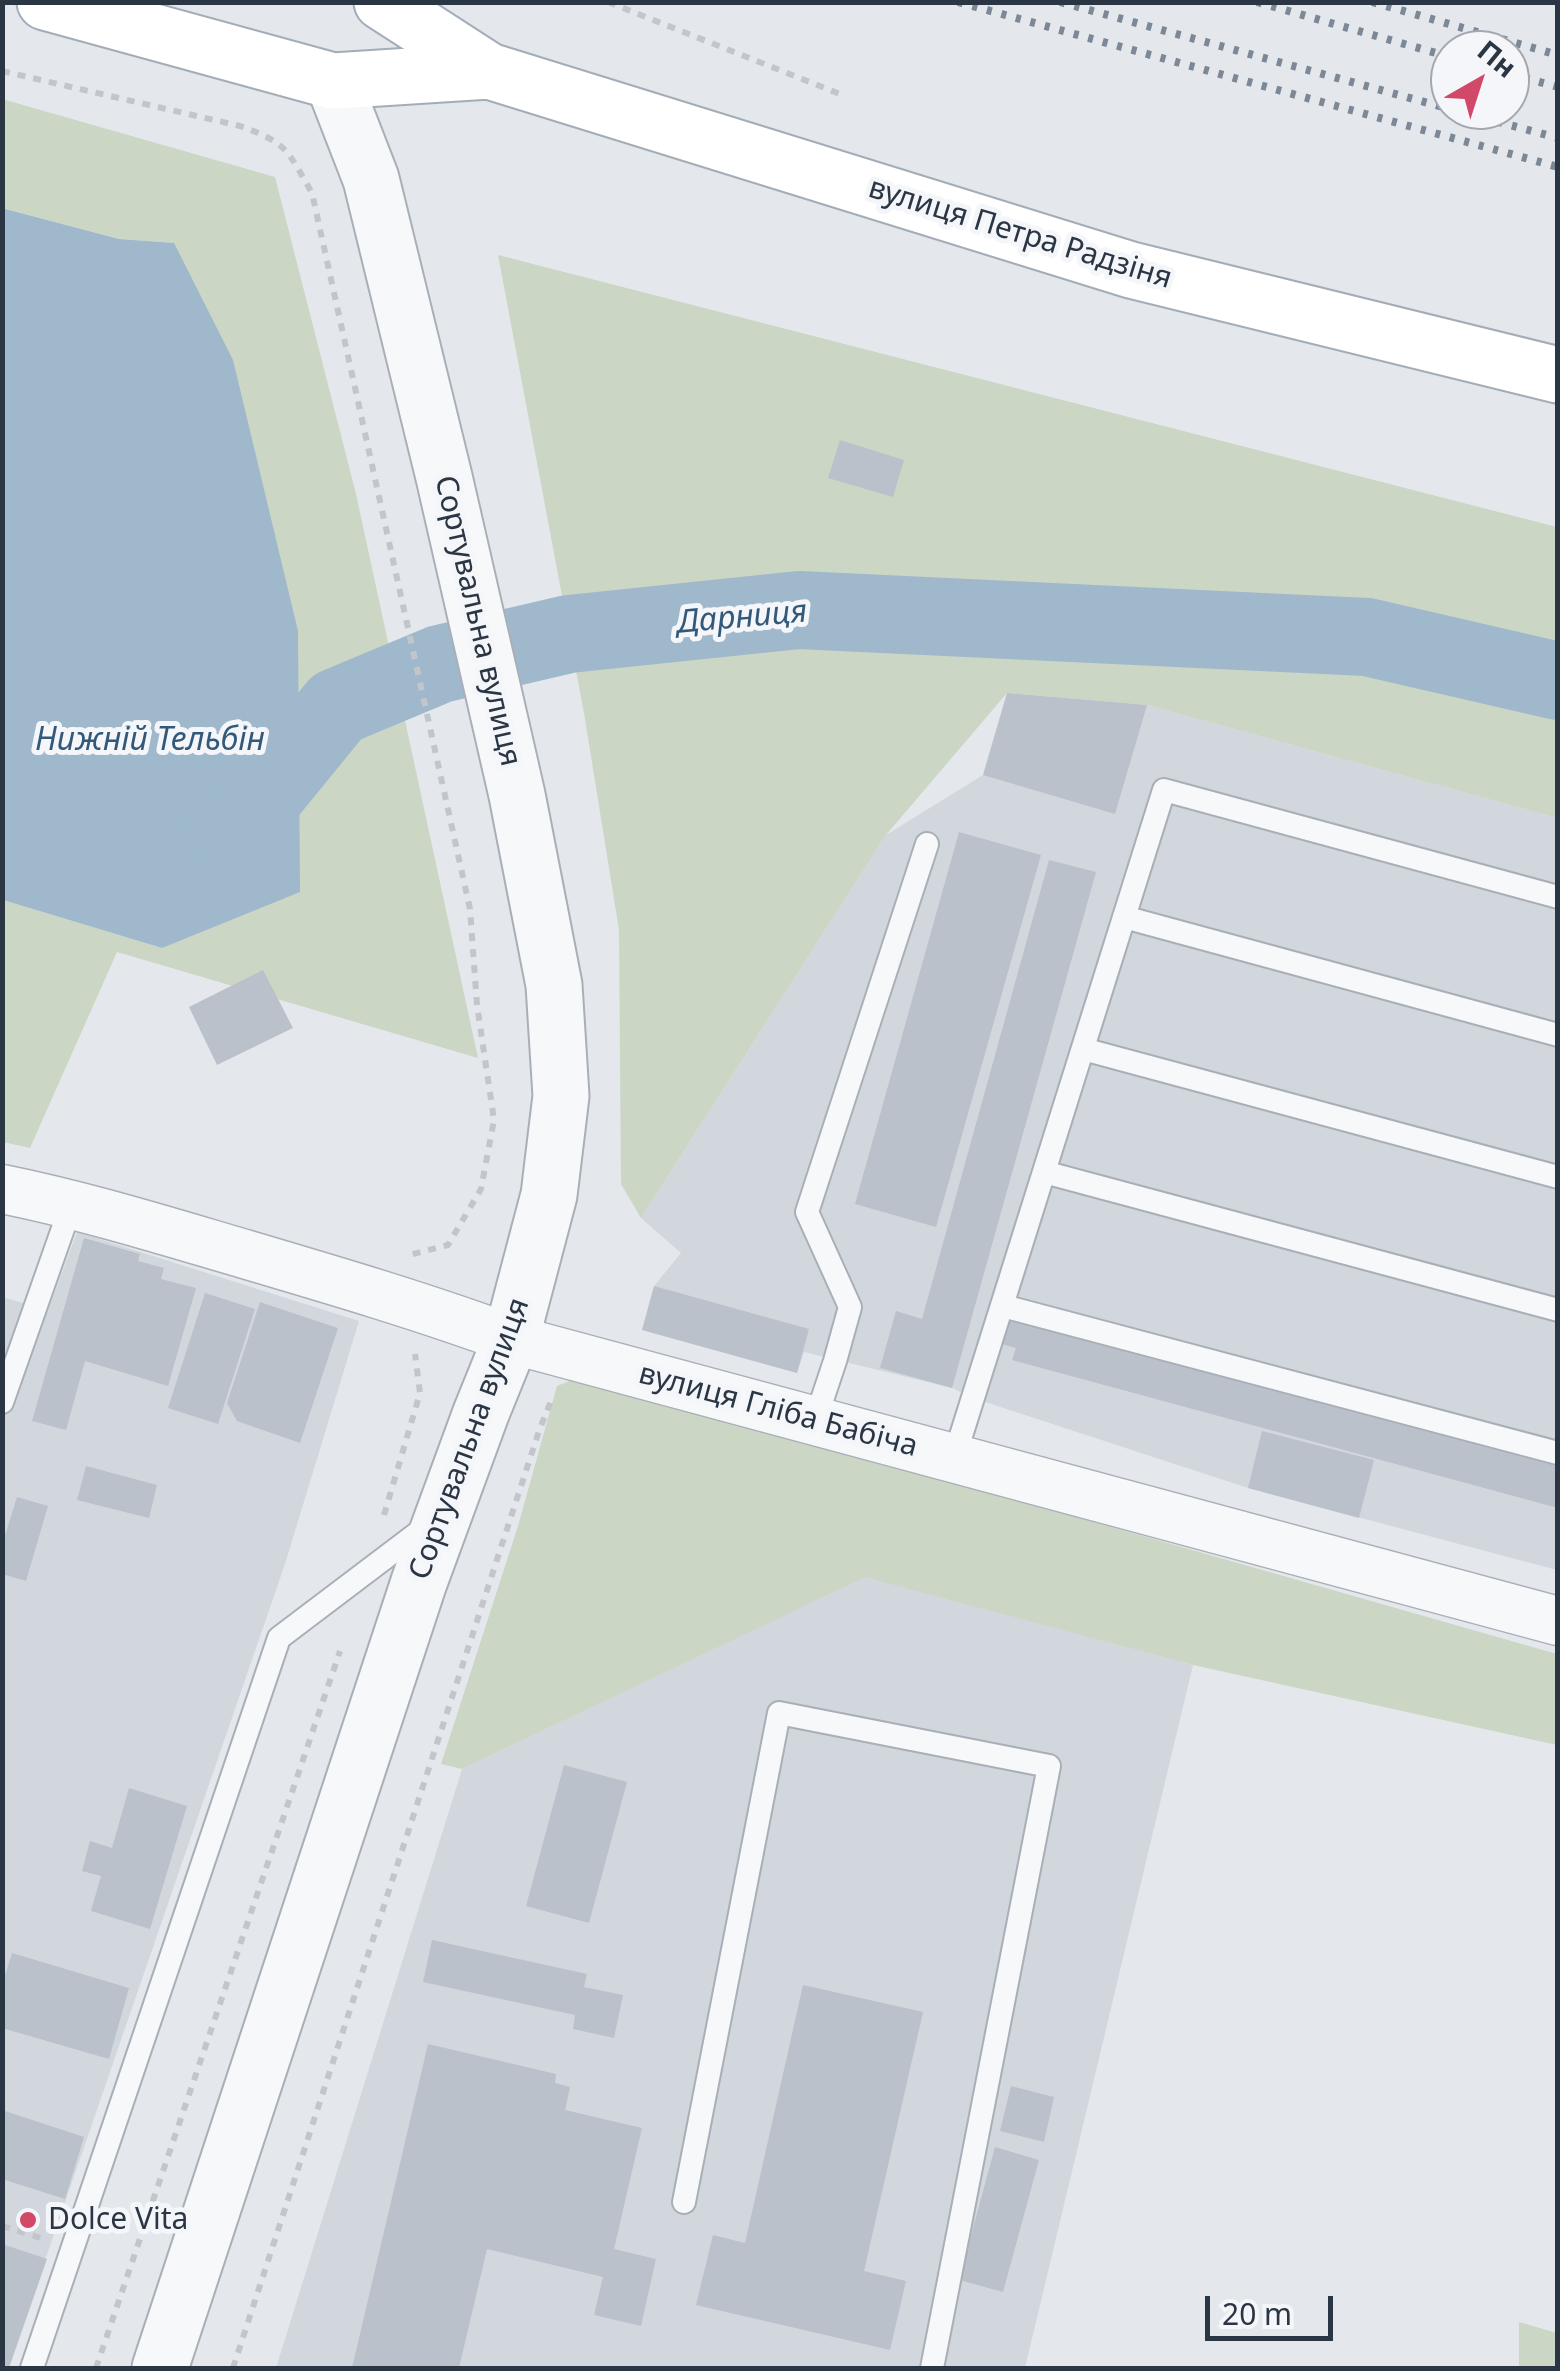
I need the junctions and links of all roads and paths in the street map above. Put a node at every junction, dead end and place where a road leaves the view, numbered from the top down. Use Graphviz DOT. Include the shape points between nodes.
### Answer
graph roads {
  1 [pos="45,2"];
  2 [pos="382,2"];
  3 [pos="608,2"];
  4 [pos="2,71"];
  5 [pos="488,71"];
  6 [pos="333,81"];
  7 [pos="840,94"];
  8 [pos="1558,375"];
  9 [pos="927,844"];
  10 [pos="1558,897"];
  11 [pos="1124,917"];
  12 [pos="1558,1035"];
  13 [pos="1083,1049"];
  14 [pos="1044,1172"];
  15 [pos="1558,1176"];
  16 [pos="2,1189"];
  17 [pos="72,1203"];
  18 [pos="396,1254"];
  19 [pos="1002,1306"];
  20 [pos="1558,1310"];
  21 [pos="404,1339"];
  22 [pos="512,1339"];
  23 [pos="569,1354"];
  24 [pos="2,1402"];
  25 [pos="815,1421"];
  26 [pos="1558,1453"];
  27 [pos="954,1458"];
  28 [pos="446,1512"];
  29 [pos="368,1571"];
  30 [pos="1558,1620"];
  31 [pos="342,1645"];
  32 [pos="684,2202"];
  33 [pos="32,2368"];
  34 [pos="96,2368"];
  35 [pos="160,2368"];
  36 [pos="233,2368"];
  37 [pos="932,2368"];
  1 -- 6 [label="main road, вулиця Петра Радзіня"];
  2 -- 5 [label="main road, вулиця Петра Радзіня"];
  3 -- 7 [label="path"];
  4 -- 18 [label="path" via="268,136 287,149 312,192 470,909 494,1120 482,1189 448,1245"];
  5 -- 6 [label="main road, вулиця Петра Радзіня"];
  5 -- 8 [label="main road, вулиця Петра Радзіня" via="1131,270"];
  6 -- 22 [label="street, Сортувальна вулиця" via="371,178 517,794 554,985 561,1096 549,1195"];
  9 -- 25 [label="lane" via="807,1212 850,1307"];
  10 -- 11 [label="lane" via="1164,790"];
  11 -- 12 [label="lane"];
  11 -- 13 [label="lane"];
  13 -- 14 [label="lane"];
  13 -- 15 [label="lane"];
  14 -- 19 [label="lane"];
  14 -- 20 [label="lane"];
  16 -- 17 [label="street, вулиця Гліба Бабіча"];
  17 -- 22 [label="street, вулиця Гліба Бабіча"];
  17 -- 24 [label="lane"];
  19 -- 26 [label="lane"];
  19 -- 27 [label="lane"];
  21 -- 29 [label="path" via="416,1354 420,1393"];
  22 -- 23 [label="street, вулиця Гліба Бабіча"];
  22 -- 28 [label="street, Сортувальна вулиця"];
  23 -- 25 [label="street, вулиця Гліба Бабіча"];
  23 -- 36 [label="path"];
  25 -- 27 [label="street, вулиця Гліба Бабіча"];
  27 -- 30 [label="street, вулиця Гліба Бабіча"];
  28 -- 29 [label="lane"];
  28 -- 35 [label="street, Сортувальна вулиця"];
  29 -- 33 [label="lane" via="279,1638"];
  31 -- 34 [label="path"];
  32 -- 37 [label="lane" via="779,1713 1049,1766"];
}
